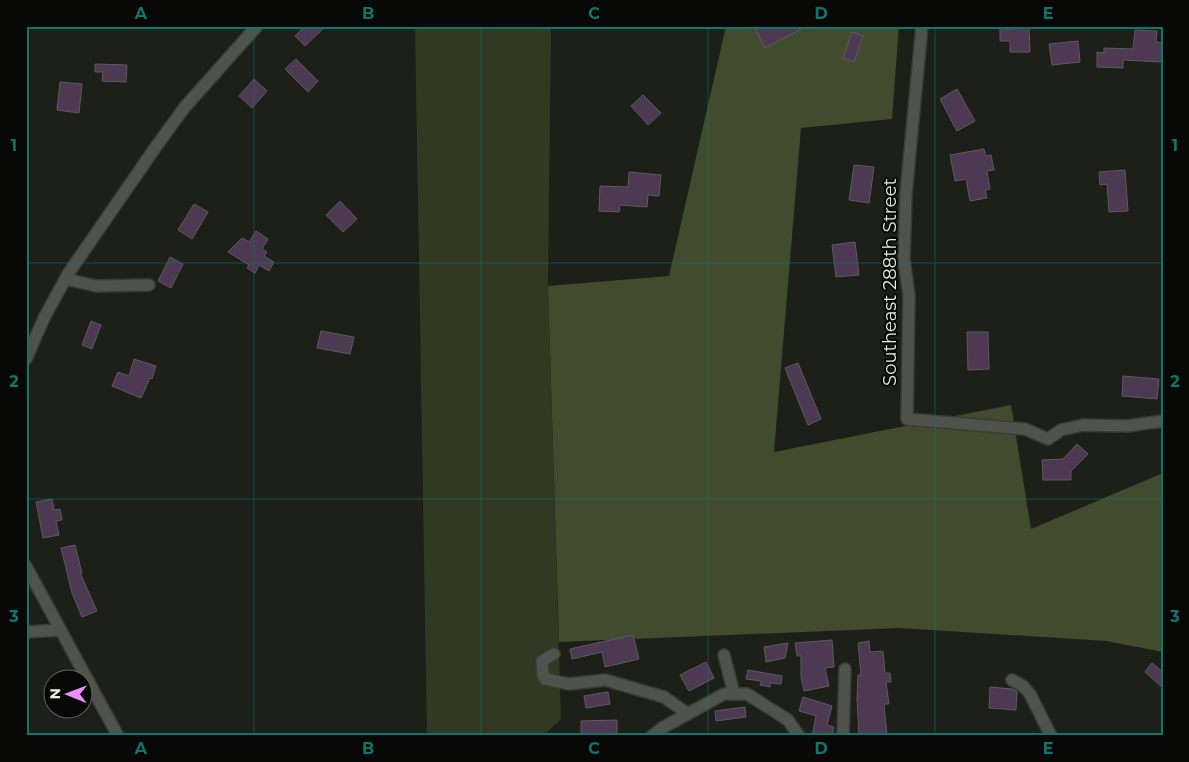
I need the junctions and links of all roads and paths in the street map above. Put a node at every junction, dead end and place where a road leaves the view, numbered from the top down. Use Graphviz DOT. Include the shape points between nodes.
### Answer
graph roads {
  1 [pos="257,26"];
  2 [pos="922,26"];
  3 [pos="66,279"];
  4 [pos="149,286"];
  5 [pos="26,359"];
  6 [pos="1163,421"];
  7 [pos="26,566"];
  8 [pos="60,630"];
  9 [pos="26,632"];
  10 [pos="554,654"];
  11 [pos="724,656"];
  12 [pos="845,670"];
  13 [pos="1012,680"];
  14 [pos="734,694"];
  15 [pos="688,714"];
  16 [pos="118,736"];
  17 [pos="652,736"];
  18 [pos="799,736"];
  19 [pos="843,736"];
  20 [pos="1051,736"];
  1 -- 3 [label="street" via="184,108"];
  2 -- 6 [label="street, Southeast 288th Street" via="906,194 904,260 909,295 907,419 1025,429 1048,440 1061,430 1083,425 1127,426"];
  3 -- 4 [label="street" via="96,286"];
  3 -- 5 [label="street"];
  7 -- 8 [label="street"];
  8 -- 9 [label="street"];
  8 -- 16 [label="street"];
  10 -- 15 [label="street" via="542,662 545,679 568,684 605,680 664,697"];
  11 -- 14 [label="street"];
  12 -- 19 [label="street"];
  13 -- 20 [label="street" via="1030,694"];
  14 -- 15 [label="street" via="724,694"];
  14 -- 18 [label="street" via="747,694 788,720"];
  15 -- 17 [label="street"];
}
